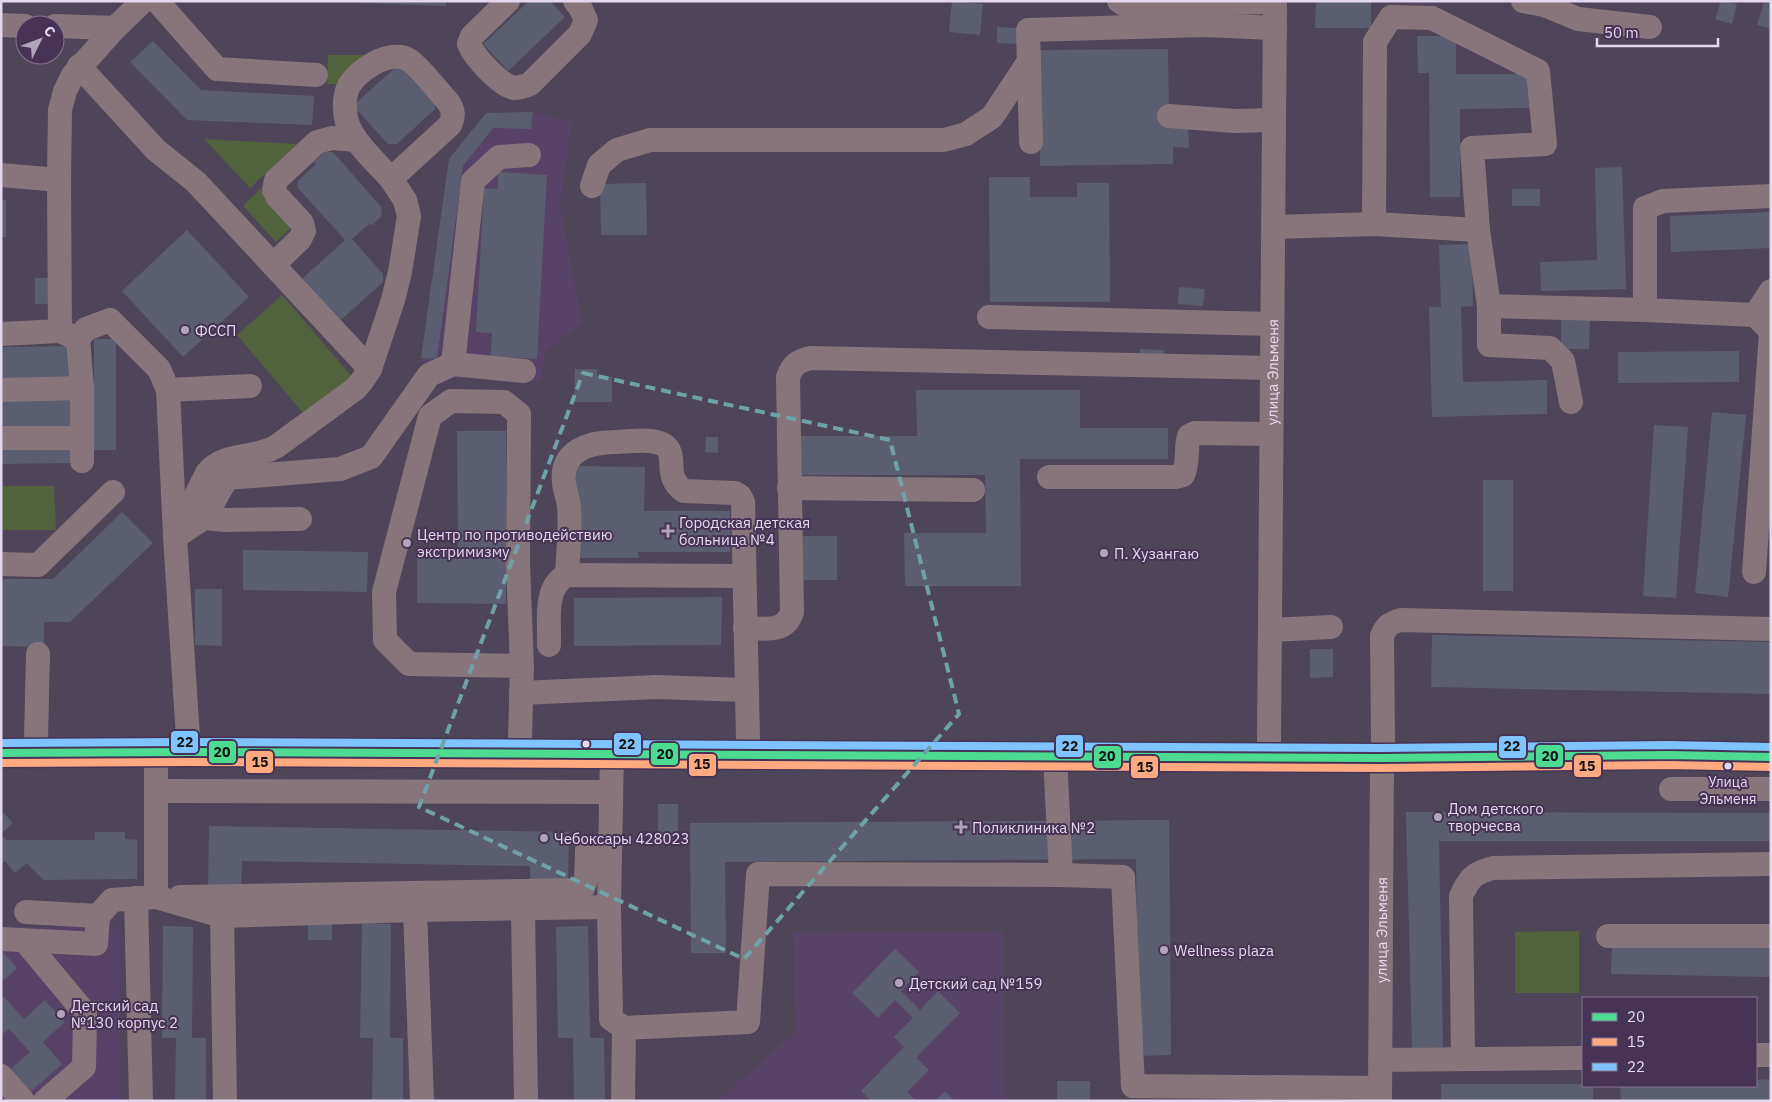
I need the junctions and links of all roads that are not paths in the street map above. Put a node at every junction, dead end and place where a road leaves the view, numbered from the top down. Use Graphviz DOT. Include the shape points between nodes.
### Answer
graph roads {
  1 [pos="143,1"];
  2 [pos="157,1"];
  3 [pos="508,1"];
  4 [pos="575,1"];
  5 [pos="1118,1"];
  6 [pos="1275,1"];
  7 [pos="1523,1"];
  8 [pos="1,25"];
  9 [pos="15,26"];
  10 [pos="65,26"];
  11 [pos="1650,27"];
  12 [pos="115,28"];
  13 [pos="1275,28"];
  14 [pos="1029,61"];
  15 [pos="79,66"];
  16 [pos="316,75"];
  17 [pos="1170,116"];
  18 [pos="1274,120"];
  19 [pos="356,140"];
  20 [pos="1032,142"];
  21 [pos="529,155"];
  22 [pos="1,175"];
  23 [pos="391,179"];
  24 [pos="59,180"];
  25 [pos="592,186"];
  26 [pos="1771,196"];
  27 [pos="1374,224"];
  28 [pos="1274,227"];
  29 [pos="1478,230"];
  30 [pos="273,264"];
  31 [pos="1771,291"];
  32 [pos="1489,306"];
  33 [pos="1645,310"];
  34 [pos="989,317"];
  35 [pos="1272,324"];
  36 [pos="1766,326"];
  37 [pos="1,334"];
  38 [pos="69,335"];
  39 [pos="453,364"];
  40 [pos="1272,368"];
  41 [pos="370,369"];
  42 [pos="524,370"];
  43 [pos="250,386"];
  44 [pos="82,388"];
  45 [pos="1,390"];
  46 [pos="168,390"];
  47 [pos="1571,402"];
  48 [pos="1271,434"];
  49 [pos="1,438"];
  50 [pos="82,438"];
  51 [pos="82,461"];
  52 [pos="1049,477"];
  53 [pos="789,488"];
  54 [pos="974,490"];
  55 [pos="113,492"];
  56 [pos="204,518"];
  57 [pos="300,518"];
  58 [pos="174,537"];
  59 [pos="1,564"];
  60 [pos="1754,572"];
  61 [pos="567,575"];
  62 [pos="744,576"];
  63 [pos="1331,627"];
  64 [pos="745,628"];
  65 [pos="1771,629"];
  66 [pos="1270,630"];
  67 [pos="549,645"];
  68 [pos="38,654"];
  69 [pos="522,666"];
  70 [pos="746,690"];
  71 [pos="521,694"];
  72 [pos="1,738"];
  73 [pos="36,738"];
  74 [pos="1771,742"];
  75 [pos="1269,743"];
  76 [pos="156,745"];
  77 [pos="188,745"];
  78 [pos="612,746"];
  79 [pos="520,747"];
  80 [pos="748,747"];
  81 [pos="1055,749"];
  82 [pos="1383,750"];
  83 [pos="1,752"];
  84 [pos="1771,757"];
  85 [pos="1671,789"];
  86 [pos="1771,789"];
  87 [pos="156,791"];
  88 [pos="611,792"];
  89 [pos="610,851"];
  90 [pos="1771,864"];
  91 [pos="1061,875"];
  92 [pos="146,898"];
  93 [pos="609,907"];
  94 [pos="523,908"];
  95 [pos="415,910"];
  96 [pos="26,912"];
  97 [pos="98,916"];
  98 [pos="222,916"];
  99 [pos="1608,936"];
  100 [pos="1771,936"];
  101 [pos="1,939"];
  102 [pos="25,941"];
  103 [pos="624,1028"];
  104 [pos="1757,1055"];
  105 [pos="1771,1055"];
  106 [pos="1582,1058"];
  107 [pos="1463,1059"];
  108 [pos="1380,1060"];
  109 [pos="1,1076"];
  110 [pos="1380,1094"];
  111 [pos="23,1101"];
  112 [pos="44,1101"];
  113 [pos="141,1101"];
  114 [pos="226,1101"];
  115 [pos="422,1101"];
  116 [pos="526,1101"];
  117 [pos="623,1101"];
  1 -- 12 [label="street"];
  2 -- 16 [label="street" via="217,69"];
  3 -- 4 [label="street" via="472,36 469,44 472,52 501,82 514,88 530,84 580,34 586,20"];
  5 -- 6 [label="street" via="1125,5"];
  6 -- 13 [label="street, улица Эльменя"];
  7 -- 11 [label="street" via="1578,19"];
  8 -- 9 [label="street"];
  10 -- 12 [label="street"];
  12 -- 15 [label="street"];
  13 -- 14 [label="street" via="1204,25 1028,30"];
  13 -- 18 [label="street, улица Эльменя"];
  14 -- 20 [label="street"];
  14 -- 25 [label="street" via="992,118 966,134 944,140 650,140 616,150 600,165"];
  15 -- 24 [label="street" via="64,91 60,110"];
  15 -- 30 [label="street" via="156,150 196,182"];
  17 -- 18 [label="street"];
  18 -- 28 [label="street, улица Эльменя"];
  19 -- 23 [label="street"];
  19 -- 23 [label="street" via="346,118 346,94 350,84 375,61 408,59 448,102 453,119"];
  19 -- 30 [label="street" via="332,138 317,142 276,180 274,190 277,196 302,223 304,231 300,239"];
  21 -- 39 [label="street" via="499,156 473,180"];
  22 -- 24 [label="street"];
  23 -- 41 [label="street" via="405,200 408,216 395,291"];
  24 -- 38 [label="street"];
  26 -- 33 [label="street" via="1663,201 1645,208"];
  27 -- 28 [label="street"];
  27 -- 29 [label="street"];
  27 -- 29 [label="street" via="1375,42 1392,16 1432,18 1538,71 1545,144 1472,148"];
  28 -- 35 [label="street, улица Эльменя"];
  29 -- 32 [label="street"];
  30 -- 41 [label="street"];
  31 -- 36 [label="street"];
  32 -- 33 [label="street"];
  32 -- 47 [label="street" via="1489,345 1550,348 1563,361"];
  33 -- 36 [label="street"];
  34 -- 35 [label="street"];
  35 -- 40 [label="street, улица Эльменя"];
  36 -- 60 [label="street"];
  37 -- 38 [label="street"];
  38 -- 44 [label="street"];
  38 -- 46 [label="street" via="110,320 159,369"];
  39 -- 42 [label="street"];
  39 -- 56 [label="street" via="429,375 371,456 340,470 227,478"];
  40 -- 48 [label="street, улица Эльменя"];
  40 -- 53 [label="street" via="811,358 792,366 788,377"];
  41 -- 58 [label="street" via="355,389 277,446 223,460 211,468"];
  43 -- 46 [label="street"];
  44 -- 45 [label="street"];
  44 -- 50 [label="street"];
  46 -- 58 [label="street"];
  48 -- 52 [label="street" via="1195,433 1187,442 1186,469 1175,477"];
  48 -- 66 [label="street, улица Эльменя"];
  49 -- 50 [label="street"];
  50 -- 51 [label="street"];
  53 -- 54 [label="street"];
  53 -- 64 [label="street" via="792,612 784,626"];
  55 -- 59 [label="street" via="38,565"];
  56 -- 57 [label="street"];
  56 -- 58 [label="street"];
  58 -- 77 [label="street"];
  61 -- 62 [label="street"];
  61 -- 62 [label="street" via="569,505 564,470 570,458 584,446 600,442 657,442 666,447 671,456 673,480 677,487 684,491 735,493 740,496 743,502"];
  61 -- 67 [label="street" via="559,579 550,597"];
  62 -- 64 [label="street"];
  63 -- 66 [label="street"];
  64 -- 70 [label="street"];
  65 -- 82 [label="street, улица Эльменя" via="1401,620 1391,623 1382,636"];
  66 -- 75 [label="street, улица Эльменя"];
  68 -- 73 [label="street"];
  69 -- 69 [label="street" via="518,565 519,414 504,402 451,401 430,416 384,592 385,640 409,664"];
  69 -- 71 [label="street"];
  70 -- 71 [label="street" via="656,687"];
  70 -- 80 [label="street"];
  71 -- 79 [label="street"];
  72 -- 73 [label="main road"];
  73 -- 76 [label="main road"];
  74 -- 82 [label="main road"];
  75 -- 81 [label="main road"];
  75 -- 82 [label="main road"];
  76 -- 77 [label="main road"];
  76 -- 83 [label="main road"];
  76 -- 87 [label="street"];
  77 -- 79 [label="main road"];
  78 -- 79 [label="main road"];
  78 -- 80 [label="main road"];
  78 -- 88 [label="street"];
  80 -- 81 [label="main road"];
  81 -- 82 [label="main road"];
  81 -- 91 [label="street"];
  82 -- 84 [label="main road"];
  82 -- 108 [label="street, улица Эльменя"];
  85 -- 86 [label="street"];
  87 -- 88 [label="street"];
  87 -- 92 [label="street"];
  88 -- 89 [label="street"];
  89 -- 92 [label="street" via="587,850 586,880 583,888 576,890"];
  89 -- 93 [label="street"];
  90 -- 107 [label="street" via="1493,868 1478,872 1466,883 1461,896"];
  91 -- 103 [label="street" via="758,874 748,1022"];
  91 -- 110 [label="street" via="1123,877 1133,1086"];
  92 -- 97 [label="street" via="112,900"];
  92 -- 98 [label="street"];
  92 -- 113 [label="street"];
  93 -- 94 [label="street"];
  93 -- 103 [label="street" via="611,1019"];
  94 -- 95 [label="street"];
  94 -- 116 [label="street"];
  95 -- 98 [label="street"];
  95 -- 115 [label="street"];
  96 -- 97 [label="street"];
  97 -- 102 [label="street" via="96,944"];
  98 -- 114 [label="street"];
  99 -- 100 [label="street"];
  101 -- 102 [label="street"];
  102 -- 112 [label="street" via="85,1013 84,1067"];
  103 -- 117 [label="street"];
  104 -- 105 [label="street"];
  106 -- 107 [label="street"];
  107 -- 108 [label="street"];
  108 -- 110 [label="street, улица Эльменя"];
  109 -- 111 [label="street"];
}
